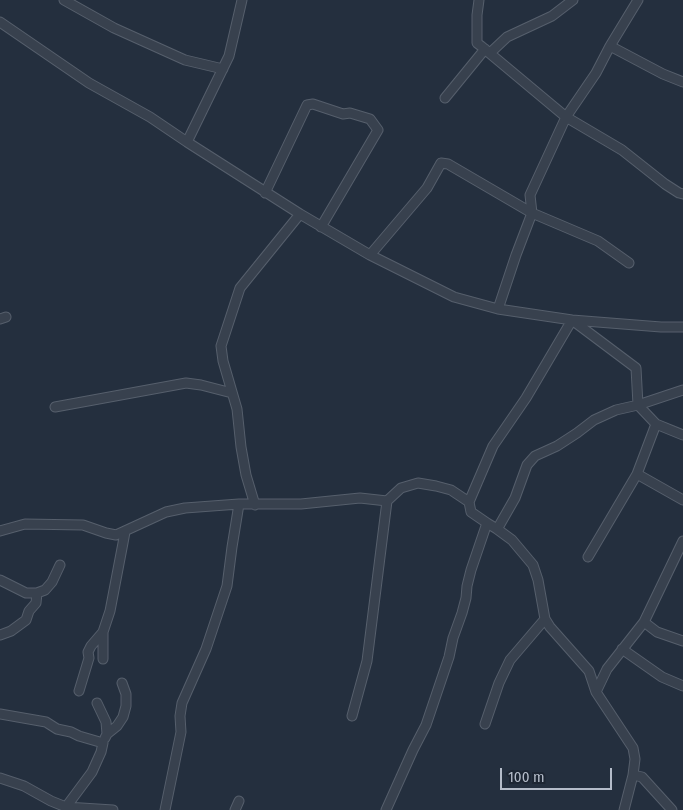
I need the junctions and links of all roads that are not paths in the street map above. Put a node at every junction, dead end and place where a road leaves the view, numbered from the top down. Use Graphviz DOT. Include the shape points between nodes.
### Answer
graph roads {
  1 [pos="64,0"];
  2 [pos="242,0"];
  3 [pos="479,0"];
  4 [pos="573,0"];
  5 [pos="638,0"];
  6 [pos="0,22"];
  7 [pos="610,46"];
  8 [pos="488,51"];
  9 [pos="223,69"];
  10 [pos="683,82"];
  11 [pos="444,98"];
  12 [pos="566,118"];
  13 [pos="187,142"];
  14 [pos="683,184"];
  15 [pos="265,192"];
  16 [pos="681,194"];
  17 [pos="532,213"];
  18 [pos="300,214"];
  19 [pos="321,227"];
  20 [pos="370,255"];
  21 [pos="629,262"];
  22 [pos="498,308"];
  23 [pos="572,320"];
  24 [pos="683,327"];
  25 [pos="683,390"];
  26 [pos="232,393"];
  27 [pos="638,406"];
  28 [pos="55,407"];
  29 [pos="656,424"];
  30 [pos="683,435"];
  31 [pos="637,474"];
  32 [pos="387,500"];
  33 [pos="683,500"];
  34 [pos="469,502"];
  35 [pos="239,504"];
  36 [pos="255,505"];
  37 [pos="487,523"];
  38 [pos="497,529"];
  39 [pos="0,531"];
  40 [pos="125,532"];
  41 [pos="683,541"];
  42 [pos="588,557"];
  43 [pos="60,565"];
  44 [pos="0,580"];
  45 [pos="37,593"];
  46 [pos="544,619"];
  47 [pos="644,622"];
  48 [pos="103,632"];
  49 [pos="0,635"];
  50 [pos="683,641"];
  51 [pos="622,649"];
  52 [pos="103,659"];
  53 [pos="122,683"];
  54 [pos="683,686"];
  55 [pos="79,691"];
  56 [pos="596,692"];
  57 [pos="97,703"];
  58 [pos="0,714"];
  59 [pos="352,716"];
  60 [pos="485,724"];
  61 [pos="107,734"];
  62 [pos="103,742"];
  63 [pos="633,775"];
  64 [pos="0,778"];
  65 [pos="239,800"];
  66 [pos="66,807"];
  67 [pos="113,810"];
  68 [pos="165,810"];
  69 [pos="235,810"];
  70 [pos="386,810"];
  71 [pos="624,810"];
  72 [pos="672,810"];
  1 -- 9 [label="street" via="114,28 185,60"];
  2 -- 9 [label="street"];
  3 -- 8 [label="street" via="477,42"];
  4 -- 8 [label="street" via="552,16 507,37"];
  5 -- 7 [label="street"];
  6 -- 13 [label="street" via="89,83"];
  7 -- 10 [label="street"];
  7 -- 12 [label="street"];
  8 -- 11 [label="street"];
  8 -- 12 [label="street"];
  9 -- 13 [label="street"];
  12 -- 16 [label="street" via="622,150"];
  12 -- 17 [label="street" via="530,195"];
  13 -- 15 [label="street"];
  14 -- 16 [label="street"];
  15 -- 18 [label="street"];
  15 -- 19 [label="street" via="307,105 370,119 378,130"];
  17 -- 20 [label="street" via="442,163 427,188"];
  17 -- 21 [label="street" via="598,241"];
  17 -- 22 [label="street"];
  18 -- 19 [label="street"];
  18 -- 26 [label="street" via="240,288 221,346"];
  19 -- 20 [label="street"];
  20 -- 22 [label="street" via="454,297"];
  22 -- 23 [label="street"];
  23 -- 24 [label="street"];
  23 -- 27 [label="street" via="636,368"];
  23 -- 34 [label="street" via="493,446"];
  25 -- 27 [label="street"];
  26 -- 28 [label="street" via="186,383"];
  26 -- 36 [label="street" via="246,474"];
  27 -- 29 [label="street"];
  27 -- 38 [label="street" via="616,410 594,420 557,446 535,456 527,465 515,498"];
  29 -- 30 [label="street"];
  29 -- 31 [label="street"];
  31 -- 33 [label="street"];
  31 -- 42 [label="street"];
  32 -- 34 [label="street" via="401,488 418,483 451,490"];
  32 -- 36 [label="street" via="360,498"];
  32 -- 59 [label="street" via="367,661"];
  34 -- 37 [label="street" via="471,512"];
  35 -- 36 [label="street"];
  35 -- 40 [label="street" via="166,512"];
  35 -- 68 [label="street" via="227,586 206,649 182,703 181,732"];
  37 -- 38 [label="street"];
  37 -- 70 [label="street" via="426,725"];
  38 -- 46 [label="street" via="512,540 533,565"];
  39 -- 40 [label="street" via="25,524 83,525 116,535"];
  40 -- 48 [label="street"];
  41 -- 47 [label="street"];
  43 -- 45 [label="street" via="52,582"];
  44 -- 45 [label="street" via="26,593"];
  45 -- 49 [label="street" via="36,603 26,620"];
  46 -- 56 [label="street" via="589,671"];
  46 -- 60 [label="street" via="510,660"];
  47 -- 50 [label="street" via="657,632"];
  47 -- 51 [label="street"];
  48 -- 52 [label="street"];
  48 -- 55 [label="street" via="88,652"];
  51 -- 54 [label="street" via="662,677"];
  51 -- 56 [label="street"];
  53 -- 61 [label="street" via="126,694 123,717"];
  56 -- 63 [label="street" via="633,748"];
  57 -- 61 [label="street" via="106,722"];
  58 -- 62 [label="street" via="46,722 57,729"];
  61 -- 62 [label="street"];
  62 -- 66 [label="street" via="92,772"];
  63 -- 71 [label="street"];
  63 -- 72 [label="street" via="642,777"];
  64 -- 66 [label="street"];
  65 -- 69 [label="street"];
  66 -- 67 [label="street"];
}
